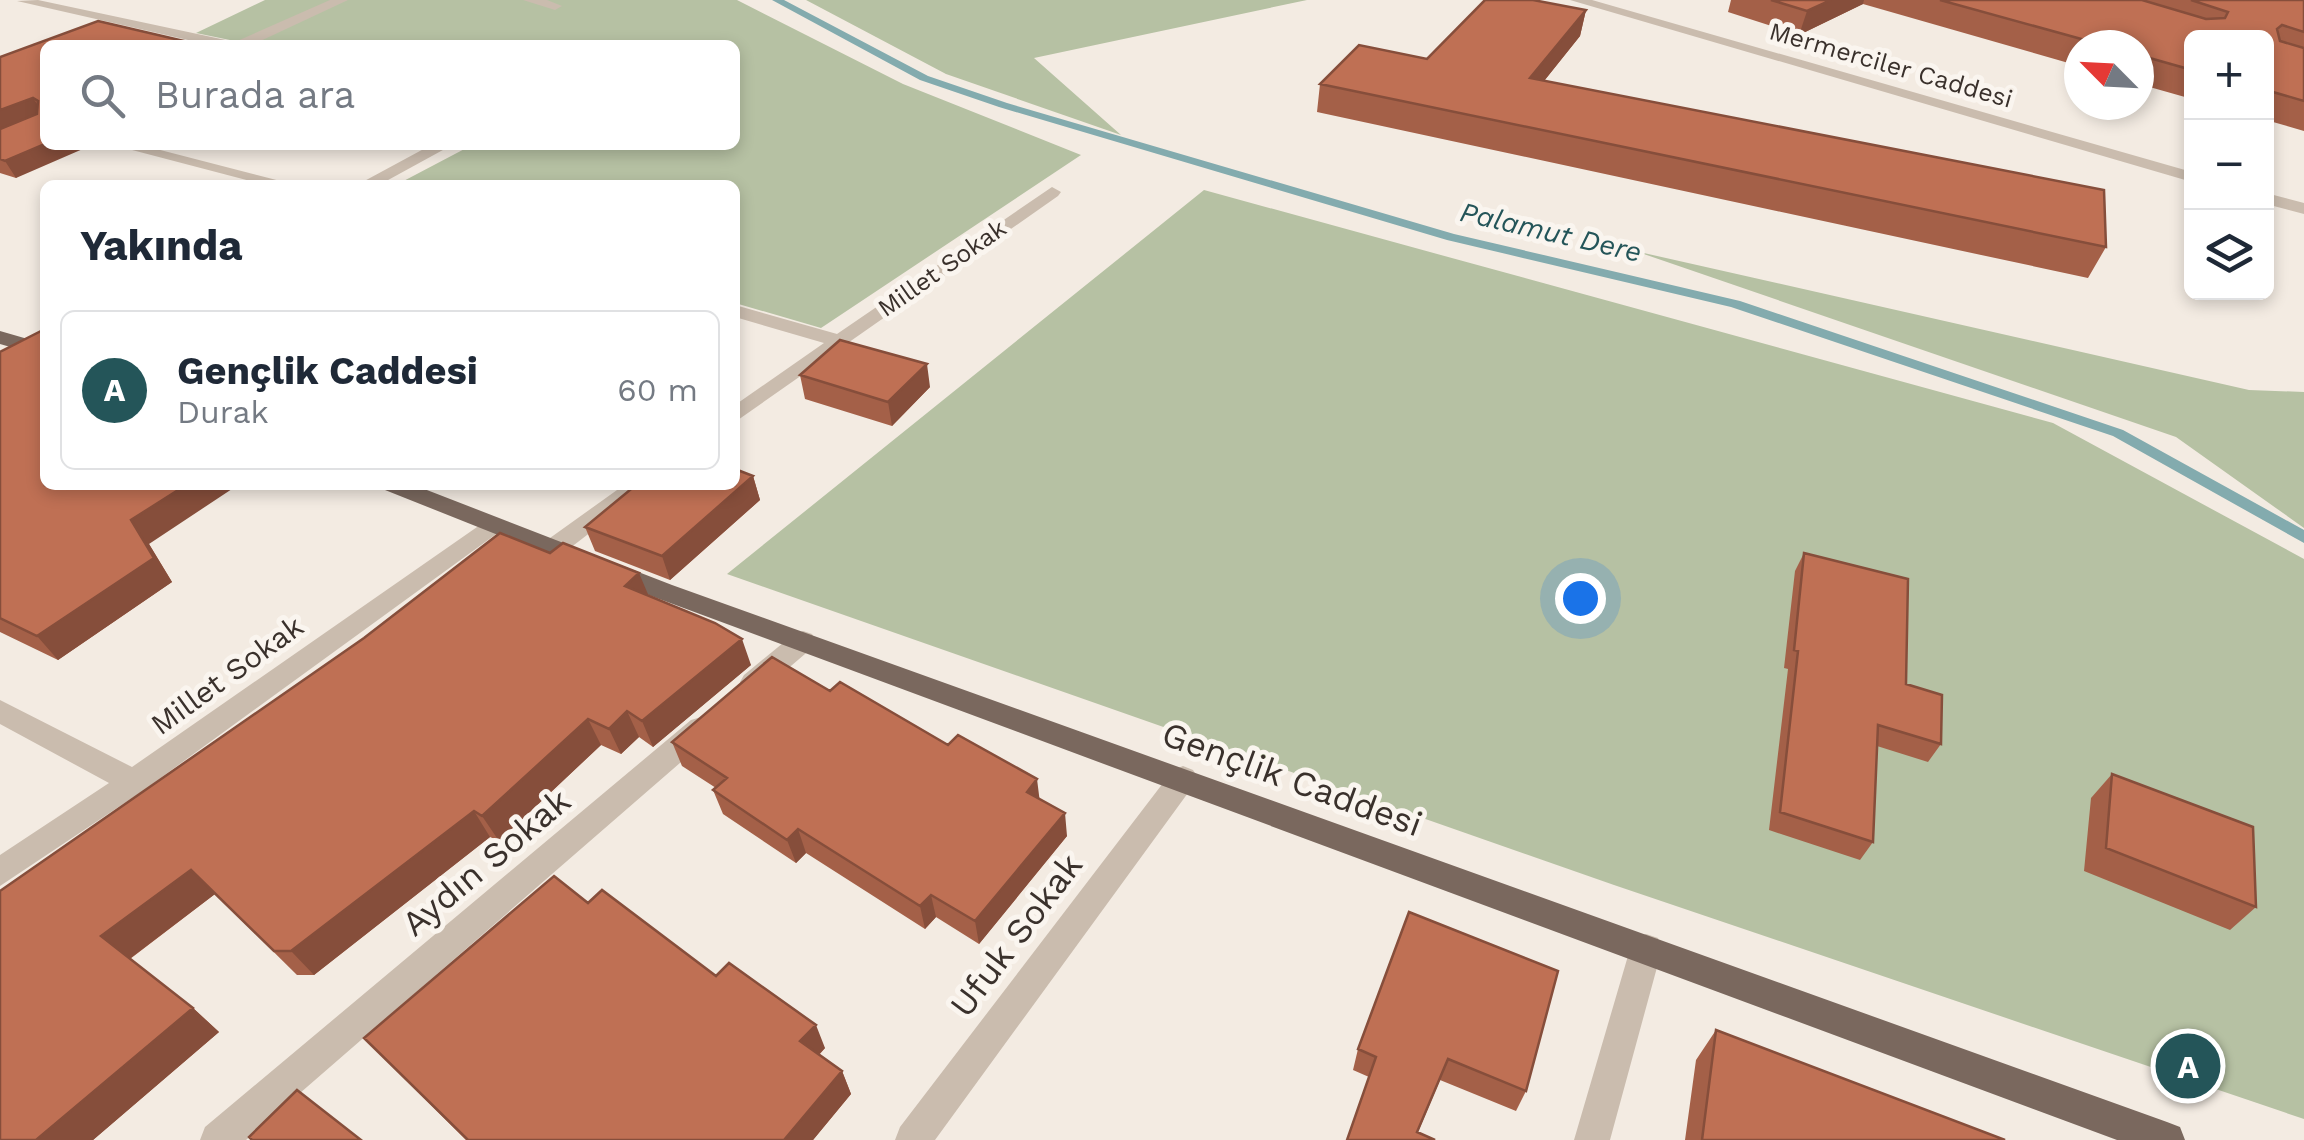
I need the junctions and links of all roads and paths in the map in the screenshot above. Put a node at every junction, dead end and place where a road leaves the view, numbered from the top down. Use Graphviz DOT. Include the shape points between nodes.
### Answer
graph roads {
  1 [pos="341,0"];
  2 [pos="530,0"];
  3 [pos="1576,0"];
  4 [pos="24,2"];
  5 [pos="555,6"];
  6 [pos="206,40"];
  7 [pos="251,40"];
  8 [pos="142,150"];
  9 [pos="434,150"];
  10 [pos="2184,175"];
  11 [pos="267,180"];
  12 [pos="376,180"];
  13 [pos="1052,192"];
  14 [pos="2274,200"];
  15 [pos="2304,209"];
  16 [pos="740,312"];
  17 [pos="40,333"];
  18 [pos="10,340"];
  19 [pos="838,341"];
  20 [pos="40,349"];
  21 [pos="740,412"];
  22 [pos="406,490"];
  23 [pos="633,490"];
  24 [pos="490,526"];
  25 [pos="552,549"];
  26 [pos="803,641"];
  27 [pos="0,712"];
  28 [pos="1183,778"];
  29 [pos="134,782"];
  30 [pos="0,872"];
  31 [pos="1646,949"];
  32 [pos="2144,1136"];
  33 [pos="218,1140"];
  34 [pos="913,1140"];
  35 [pos="1592,1140"];
  1 -- 7 [label="street"];
  2 -- 5 [label="street"];
  3 -- 10 [label="street, Mermerciler Caddesi"];
  4 -- 6 [label="street"];
  8 -- 11 [label="street"];
  9 -- 12 [label="street"];
  13 -- 19 [label="street, Millet Sokak"];
  14 -- 15 [label="street"];
  16 -- 19 [label="street"];
  17 -- 18 [label="street"];
  18 -- 20 [label="main road"];
  19 -- 21 [label="street, Millet Sokak"];
  22 -- 24 [label="main road, Gençlik Caddesi"];
  23 -- 25 [label="street"];
  24 -- 25 [label="main road, Gençlik Caddesi"];
  24 -- 29 [label="street, Millet Sokak"];
  25 -- 26 [label="main road, Gençlik Caddesi"];
  26 -- 28 [label="main road, Gençlik Caddesi"];
  26 -- 33 [label="street, Aydın Sokak"];
  27 -- 29 [label="street"];
  28 -- 31 [label="main road, Gençlik Caddesi"];
  28 -- 34 [label="street, Ufuk Sokak"];
  29 -- 30 [label="street, Millet Sokak"];
  31 -- 32 [label="main road, Gençlik Caddesi"];
  31 -- 35 [label="street"];
}
